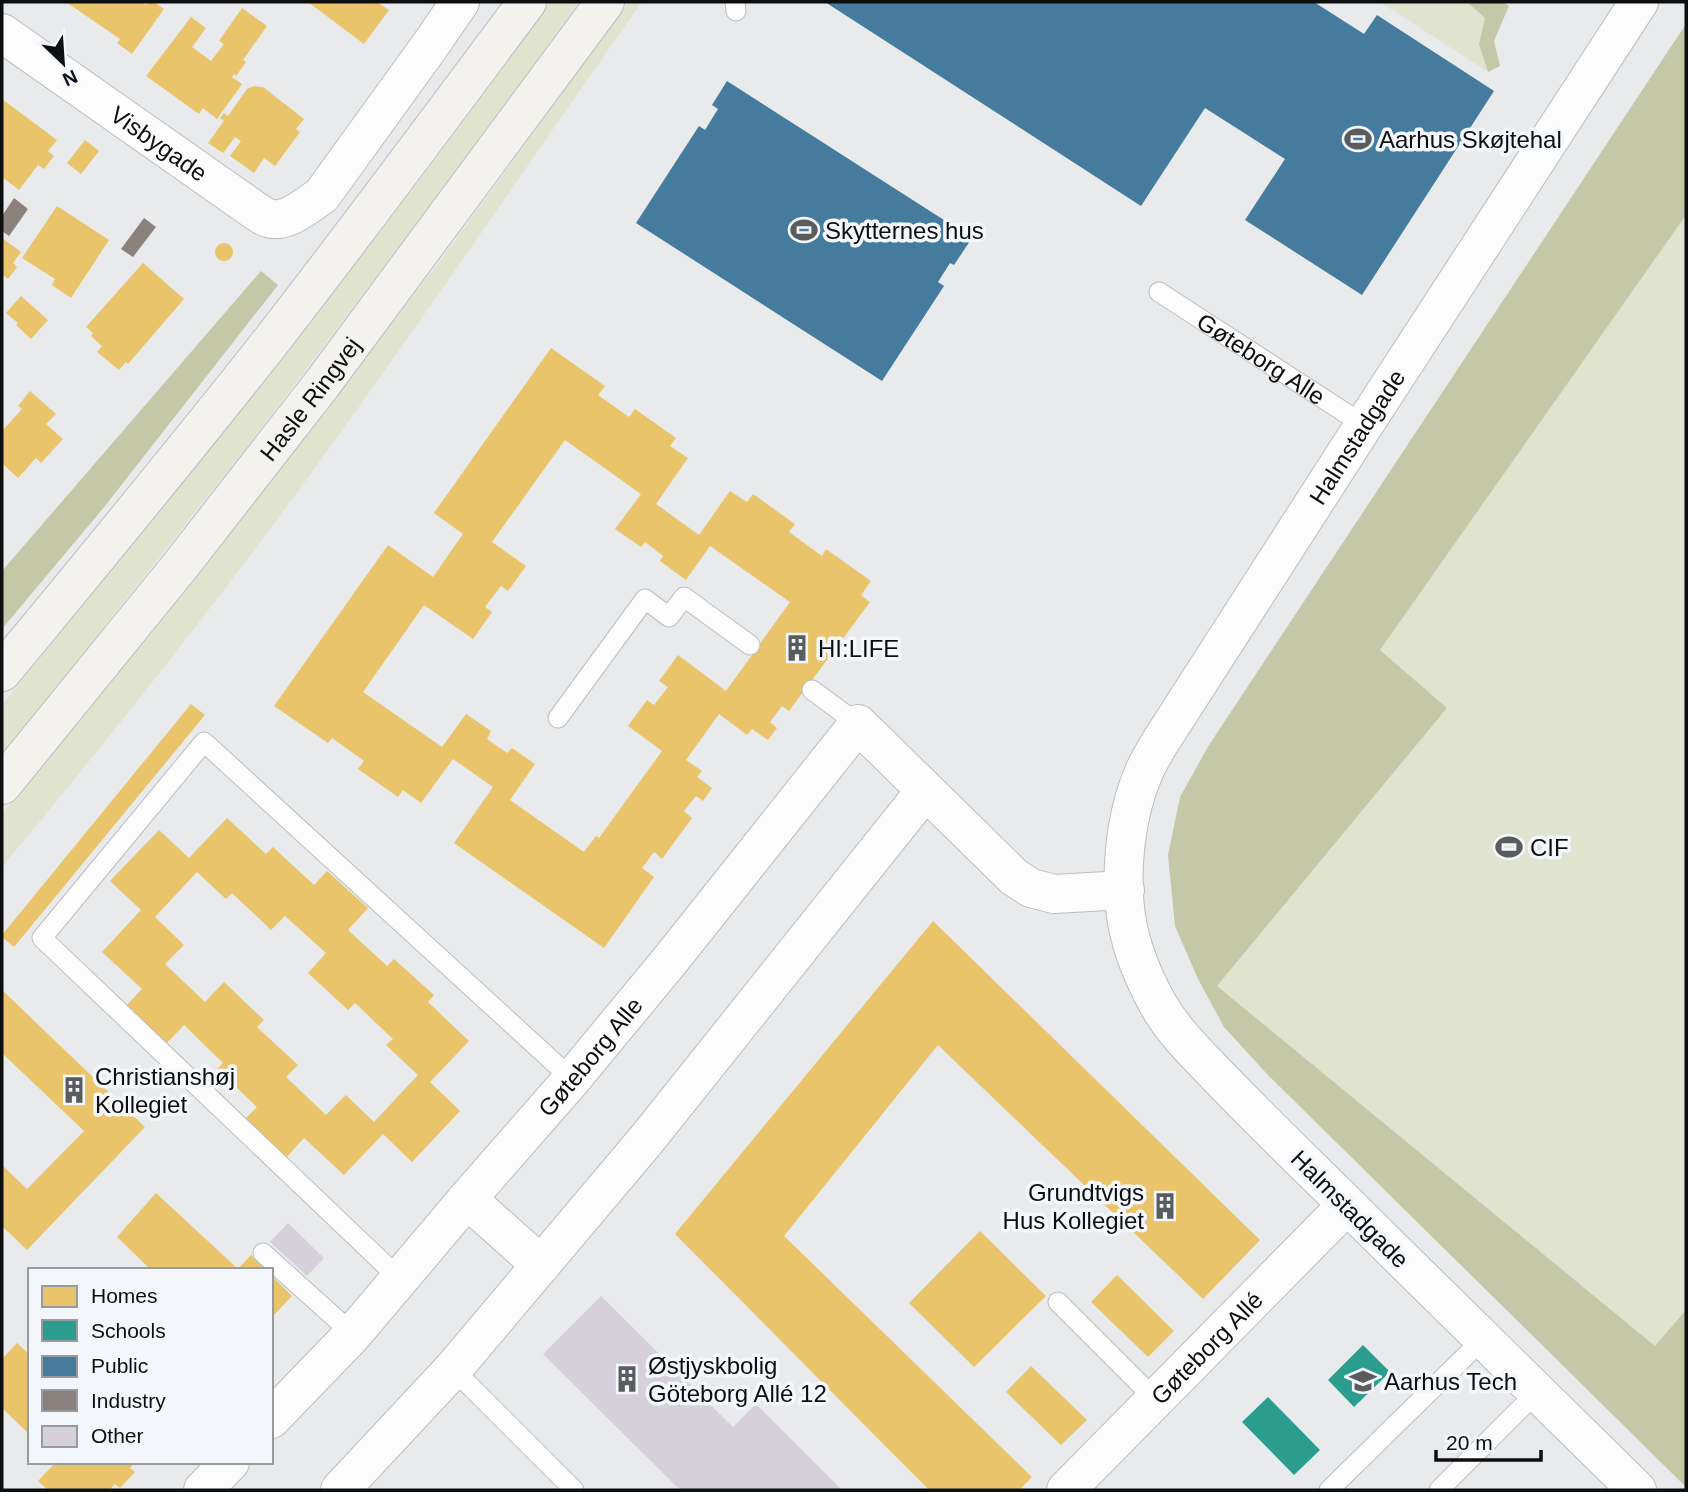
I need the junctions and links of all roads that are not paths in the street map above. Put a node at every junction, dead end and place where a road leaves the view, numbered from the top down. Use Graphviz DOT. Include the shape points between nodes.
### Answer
graph roads {
  1 [pos="7,2"];
  2 [pos="460,2"];
  3 [pos="527,2"];
  4 [pos="605,2"];
  5 [pos="1639,2"];
  6 [pos="2,10"];
  7 [pos="2,33"];
  8 [pos="1159,292"];
  9 [pos="1364,425"];
  10 [pos="750,645"];
  11 [pos="2,672"];
  12 [pos="812,690"];
  13 [pos="558,718"];
  14 [pos="858,724"];
  15 [pos="2,785"];
  16 [pos="925,790"];
  17 [pos="1125,890"];
  18 [pos="572,1079"];
  19 [pos="467,1199"];
  20 [pos="1347,1205"];
  21 [pos="263,1253"];
  22 [pos="541,1265"];
  23 [pos="400,1279"];
  24 [pos="1058,1302"];
  25 [pos="353,1334"];
  26 [pos="1482,1339"];
  27 [pos="453,1369"];
  28 [pos="1537,1392"];
  29 [pos="1155,1399"];
  30 [pos="273,1417"];
  31 [pos="228,1464"];
  32 [pos="203,1490"];
  33 [pos="340,1490"];
  34 [pos="574,1490"];
  35 [pos="1066,1490"];
  36 [pos="1329,1490"];
  37 [pos="1439,1490"];
  38 [pos="1637,1490"];
  1 -- 6 [label="street"];
  2 -- 7 [label="street, Visbygade" via="322,195 304,208 271,220"];
  3 -- 11 [label="main road" via="271,341"];
  4 -- 15 [label="main road, Hasle Ringvej" via="322,384"];
  5 -- 9 [label="street, Halmstadgade"];
  8 -- 9 [label="lane, Gøteborg Alle"];
  9 -- 17 [label="street, Halmstadgade" via="1144,771 1128,832"];
  10 -- 13 [label="lane" via="684,597 669,617 645,600"];
  12 -- 14 [label="lane"];
  14 -- 16 [label="street"];
  14 -- 18 [label="street, Gøteborg Alle"];
  16 -- 17 [label="street" via="1031,888 1054,894"];
  16 -- 22 [label="street"];
  17 -- 20 [label="street, Halmstadgade" via="1133,943 1173,1028"];
  18 -- 19 [label="street, Gøteborg Alle"];
  18 -- 23 [label="lane" via="204,741 42,938"];
  19 -- 22 [label="street"];
  19 -- 23 [label="street, Gøteborg Alle"];
  20 -- 26 [label="street, Halmstadgade"];
  20 -- 29 [label="street, Gøteborg Allé"];
  21 -- 25 [label="lane"];
  22 -- 27 [label="street"];
  23 -- 25 [label="street, Gøteborg Alle"];
  24 -- 29 [label="lane"];
  25 -- 30 [label="street, Gøteborg Alle"];
  26 -- 28 [label="street, Halmstadgade"];
  26 -- 36 [label="lane"];
  27 -- 33 [label="street"];
  27 -- 34 [label="lane"];
  28 -- 37 [label="lane"];
  28 -- 38 [label="street, Halmstadgade"];
  29 -- 35 [label="street, Gøteborg Allé"];
  31 -- 32 [label="street"];
}
